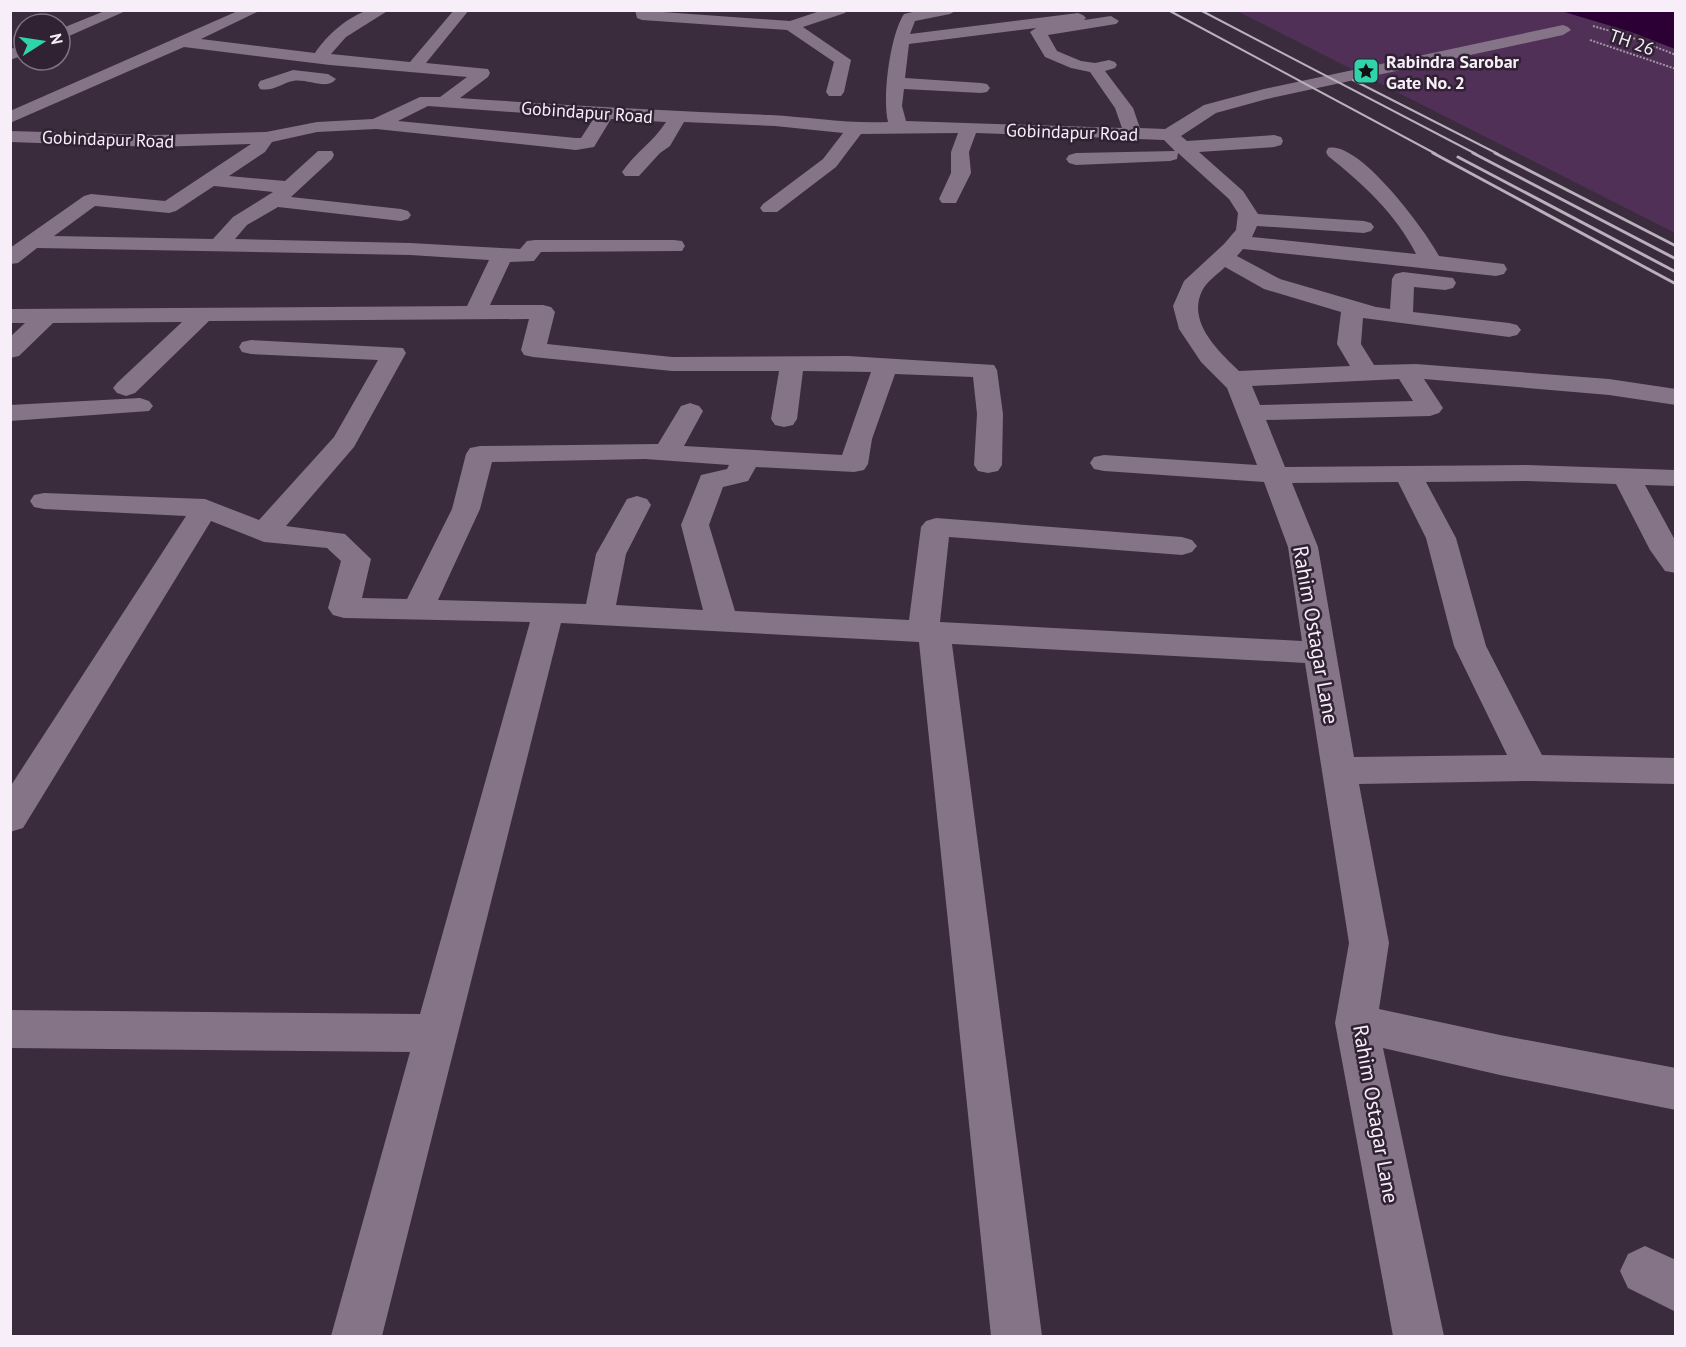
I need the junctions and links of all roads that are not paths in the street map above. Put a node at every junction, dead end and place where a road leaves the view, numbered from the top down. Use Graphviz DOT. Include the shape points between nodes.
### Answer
graph roads {
  1 [pos="121,10"];
  2 [pos="254,10"];
  3 [pos="382,10"];
  4 [pos="462,10"];
  5 [pos="642,10"];
  6 [pos="840,10"];
  7 [pos="950,10"];
  8 [pos="929,11"];
  9 [pos="691,14"];
  10 [pos="1078,18"];
  11 [pos="1111,21"];
  12 [pos="791,26"];
  13 [pos="72,30"];
  14 [pos="1563,30"];
  15 [pos="902,40"];
  16 [pos="183,42"];
  17 [pos="330,60"];
  18 [pos="414,67"];
  19 [pos="339,81"];
  20 [pos="896,83"];
  21 [pos="266,85"];
  22 [pos="981,88"];
  23 [pos="408,89"];
  24 [pos="835,92"];
  25 [pos="449,98"];
  26 [pos="605,114"];
  27 [pos="678,117"];
  28 [pos="10,118"];
  29 [pos="376,124"];
  30 [pos="899,128"];
  31 [pos="969,128"];
  32 [pos="854,129"];
  33 [pos="1133,134"];
  34 [pos="10,136"];
  35 [pos="266,138"];
  36 [pos="1274,141"];
  37 [pos="1180,145"];
  38 [pos="1335,152"];
  39 [pos="325,155"];
  40 [pos="1076,159"];
  41 [pos="632,172"];
  42 [pos="211,180"];
  43 [pos="283,194"];
  44 [pos="949,199"];
  45 [pos="770,208"];
  46 [pos="401,215"];
  47 [pos="1248,219"];
  48 [pos="1364,227"];
  49 [pos="32,242"];
  50 [pos="674,246"];
  51 [pos="218,247"];
  52 [pos="396,248"];
  53 [pos="1230,250"];
  54 [pos="503,254"];
  55 [pos="10,258"];
  56 [pos="1431,262"];
  57 [pos="386,269"];
  58 [pos="1496,269"];
  59 [pos="1456,284"];
  60 [pos="1353,307"];
  61 [pos="475,313"];
  62 [pos="202,315"];
  63 [pos="10,316"];
  64 [pos="45,317"];
  65 [pos="1401,317"];
  66 [pos="1477,326"];
  67 [pos="1509,330"];
  68 [pos="250,347"];
  69 [pos="10,351"];
  70 [pos="792,363"];
  71 [pos="885,366"];
  72 [pos="1407,372"];
  73 [pos="1366,373"];
  74 [pos="1232,379"];
  75 [pos="1508,379"];
  76 [pos="1676,398"];
  77 [pos="690,411"];
  78 [pos="10,413"];
  79 [pos="1250,413"];
  80 [pos="784,419"];
  81 [pos="667,452"];
  82 [pos="746,458"];
  83 [pos="1104,463"];
  84 [pos="988,465"];
  85 [pos="1408,474"];
  86 [pos="1275,475"];
  87 [pos="1627,478"];
  88 [pos="1676,478"];
  89 [pos="44,501"];
  90 [pos="637,505"];
  91 [pos="205,508"];
  92 [pos="264,533"];
  93 [pos="1182,546"];
  94 [pos="1676,564"];
  95 [pos="418,609"];
  96 [pos="548,612"];
  97 [pos="599,614"];
  98 [pos="722,621"];
  99 [pos="928,632"];
  100 [pos="1321,653"];
  101 [pos="1531,768"];
  102 [pos="1339,771"];
  103 [pos="1676,771"];
  104 [pos="10,818"];
  105 [pos="1356,1023"];
  106 [pos="10,1029"];
  107 [pos="435,1032"];
  108 [pos="1676,1089"];
  109 [pos="356,1336"];
  110 [pos="1016,1336"];
  111 [pos="1418,1336"];
  1 -- 13 [label="street"];
  2 -- 16 [label="street"];
  3 -- 17 [label="street" via="328,42 322,55"];
  4 -- 18 [label="street"];
  5 -- 9 [label="street" via="642,15"];
  6 -- 12 [label="street"];
  7 -- 8 [label="street"];
  8 -- 15 [label="street" via="909,17"];
  9 -- 12 [label="street"];
  10 -- 15 [label="street"];
  11 -- 33 [label="street" via="1038,32 1051,54 1077,65 1102,66"];
  12 -- 24 [label="street" via="843,60"];
  14 -- 37 [label="street" via="1210,109"];
  15 -- 20 [label="street"];
  16 -- 17 [label="street"];
  16 -- 28 [label="street"];
  17 -- 18 [label="street"];
  18 -- 25 [label="street" via="482,73"];
  19 -- 21 [label="street" via="293,75"];
  20 -- 22 [label="street"];
  20 -- 30 [label="street" via="893,106"];
  23 -- 25 [label="street"];
  25 -- 26 [label="street, Gobindapur Road"];
  25 -- 29 [label="street, Gobindapur Road" via="426,101"];
  26 -- 27 [label="street, Gobindapur Road"];
  26 -- 29 [label="street" via="587,143 576,144"];
  27 -- 32 [label="street, Gobindapur Road"];
  27 -- 41 [label="street" via="663,142"];
  29 -- 35 [label="street, Gobindapur Road" via="317,127"];
  30 -- 31 [label="street, Gobindapur Road"];
  30 -- 32 [label="street, Gobindapur Road"];
  31 -- 33 [label="street, Gobindapur Road"];
  31 -- 44 [label="street" via="960,152 961,173"];
  32 -- 45 [label="street" via="851,139 831,161"];
  33 -- 37 [label="street, Gobindapur Road"];
  34 -- 35 [label="street, Gobindapur Road" via="155,141"];
  35 -- 42 [label="street" via="258,148"];
  36 -- 37 [label="street"];
  37 -- 40 [label="street"];
  37 -- 47 [label="street" via="1236,195"];
  38 -- 56 [label="street" via="1363,172 1398,208 1420,237"];
  39 -- 43 [label="street"];
  42 -- 43 [label="street"];
  42 -- 49 [label="street" via="169,207 91,200"];
  43 -- 46 [label="street"];
  43 -- 51 [label="street" via="240,221"];
  47 -- 48 [label="street"];
  47 -- 53 [label="street, Rahim Ostagar Lane" via="1246,231"];
  49 -- 51 [label="street"];
  49 -- 55 [label="street"];
  50 -- 54 [label="street" via="535,246 526,256"];
  51 -- 52 [label="street"];
  52 -- 54 [label="street"];
  52 -- 57 [label="street"];
  53 -- 56 [label="street"];
  53 -- 60 [label="street" via="1272,284"];
  53 -- 74 [label="street, Rahim Ostagar Lane" via="1192,286 1185,306 1191,329 1210,357"];
  54 -- 61 [label="street"];
  56 -- 58 [label="street"];
  59 -- 65 [label="street" via="1403,279"];
  60 -- 65 [label="street"];
  60 -- 73 [label="street" via="1349,344"];
  61 -- 62 [label="street"];
  61 -- 70 [label="street" via="543,312 533,350 672,364"];
  62 -- 64 [label="street"];
  62 -- 78 [label="street" via="133,397"];
  63 -- 64 [label="street"];
  64 -- 69 [label="street"];
  65 -- 66 [label="street"];
  66 -- 67 [label="street"];
  66 -- 75 [label="street"];
  68 -- 92 [label="street" via="394,353 345,441"];
  70 -- 71 [label="street"];
  70 -- 80 [label="street"];
  71 -- 82 [label="street" via="855,448 854,464"];
  71 -- 84 [label="street" via="985,370 990,414"];
  72 -- 73 [label="street"];
  72 -- 75 [label="street"];
  72 -- 79 [label="street" via="1430,408"];
  73 -- 74 [label="street"];
  74 -- 79 [label="street, Rahim Ostagar Lane" via="1239,385"];
  75 -- 76 [label="street" via="1609,387"];
  77 -- 81 [label="street"];
  79 -- 86 [label="street, Rahim Ostagar Lane"];
  81 -- 82 [label="street"];
  81 -- 95 [label="street" via="480,454 466,509"];
  82 -- 98 [label="street" via="738,475 711,481 695,525"];
  83 -- 86 [label="street"];
  85 -- 86 [label="street"];
  85 -- 87 [label="street" via="1527,473"];
  85 -- 101 [label="street" via="1442,538 1470,646"];
  86 -- 100 [label="street, Rahim Ostagar Lane" via="1303,547"];
  87 -- 88 [label="street"];
  87 -- 94 [label="street"];
  89 -- 91 [label="street"];
  90 -- 97 [label="street" via="611,554"];
  91 -- 92 [label="street"];
  91 -- 104 [label="street"];
  92 -- 95 [label="street" via="335,540 356,559 344,608"];
  93 -- 99 [label="street" via="936,527"];
  95 -- 96 [label="street"];
  96 -- 97 [label="street"];
  96 -- 107 [label="street"];
  97 -- 98 [label="street"];
  98 -- 99 [label="street"];
  99 -- 100 [label="street"];
  99 -- 110 [label="street"];
  100 -- 102 [label="street, Rahim Ostagar Lane"];
  101 -- 102 [label="street"];
  101 -- 103 [label="street"];
  102 -- 105 [label="street, Rahim Ostagar Lane" via="1369,943"];
  105 -- 108 [label="street"];
  105 -- 111 [label="street, Rahim Ostagar Lane"];
  106 -- 107 [label="street"];
  107 -- 109 [label="street"];
}
